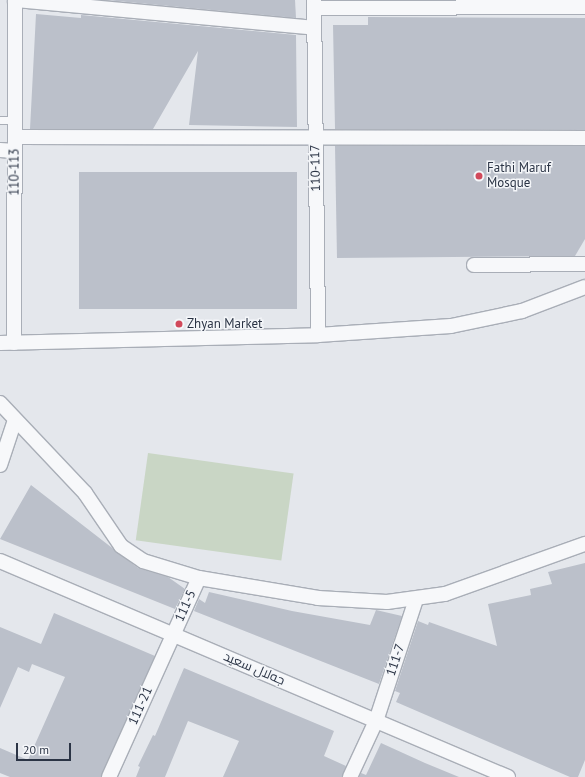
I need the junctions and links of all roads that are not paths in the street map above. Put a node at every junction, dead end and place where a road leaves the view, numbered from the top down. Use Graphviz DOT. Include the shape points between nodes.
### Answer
graph roads {
  1 [pos="15,0"];
  2 [pos="314,4"];
  3 [pos="585,7"];
  4 [pos="314,28"];
  5 [pos="0,120"];
  6 [pos="15,120"];
  7 [pos="315,138"];
  8 [pos="585,138"];
  9 [pos="15,144"];
  10 [pos="0,150"];
  11 [pos="585,264"];
  12 [pos="474,265"];
  13 [pos="583,284"];
  14 [pos="318,335"];
  15 [pos="0,343"];
  16 [pos="14,343"];
  17 [pos="0,403"];
  18 [pos="15,420"];
  19 [pos="0,465"];
  20 [pos="585,544"];
  21 [pos="0,561"];
  22 [pos="199,578"];
  23 [pos="416,599"];
  24 [pos="173,634"];
  25 [pos="376,720"];
  26 [pos="109,777"];
  27 [pos="350,777"];
  28 [pos="508,777"];
  1 -- 4 [label="street"];
  1 -- 6 [label="street, 110-113"];
  2 -- 3 [label="street"];
  2 -- 4 [label="street, 110-117"];
  4 -- 7 [label="street, 110-117"];
  5 -- 6 [label="lane"];
  6 -- 9 [label="street, 110-113"];
  7 -- 8 [label="street"];
  7 -- 9 [label="street"];
  7 -- 14 [label="street, 110-117"];
  9 -- 10 [label="street"];
  9 -- 16 [label="street, 110-113"];
  11 -- 12 [label="street"];
  13 -- 14 [label="street" via="522,311 451,326"];
  14 -- 16 [label="street"];
  15 -- 16 [label="street"];
  17 -- 18 [label="street"];
  18 -- 19 [label="street"];
  18 -- 22 [label="street" via="85,492 121,546 143,561"];
  20 -- 23 [label="street" via="445,594"];
  21 -- 24 [label="street, جه‌لال سعید"];
  22 -- 23 [label="street" via="350,602"];
  22 -- 24 [label="street, 111-5"];
  23 -- 25 [label="street, 111-7"];
  24 -- 25 [label="street, جه‌لال سعید"];
  24 -- 26 [label="street, 111-21"];
  25 -- 27 [label="street, 111-7"];
  25 -- 28 [label="street, جه‌لال سعید"];
}
